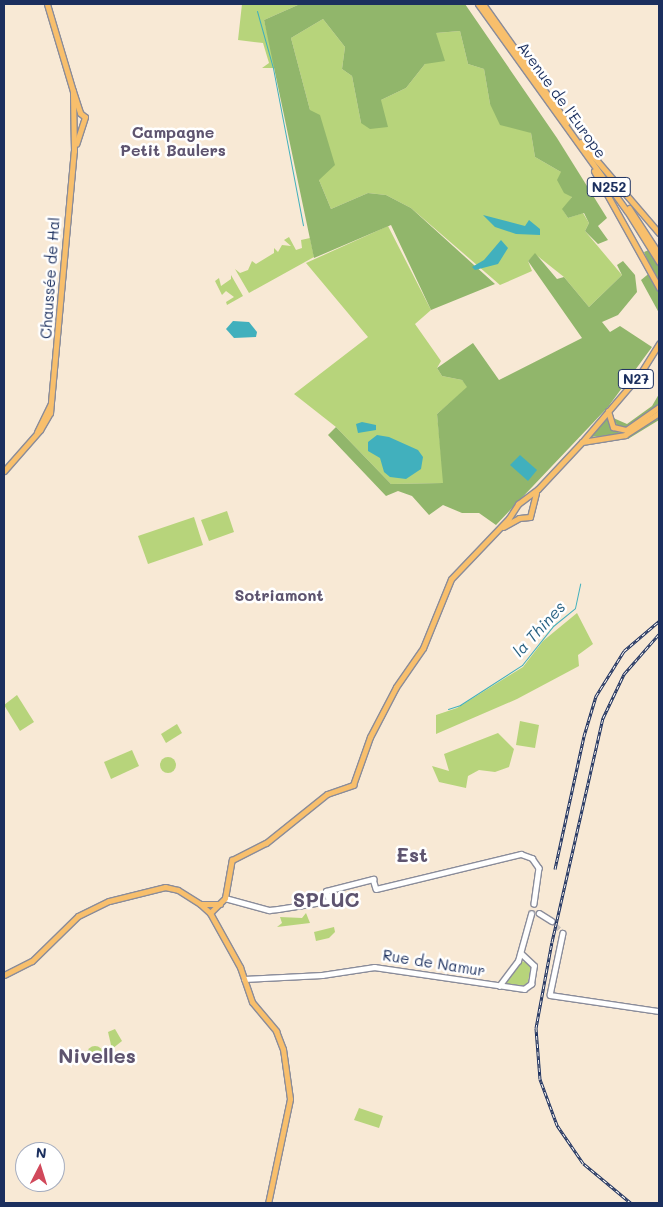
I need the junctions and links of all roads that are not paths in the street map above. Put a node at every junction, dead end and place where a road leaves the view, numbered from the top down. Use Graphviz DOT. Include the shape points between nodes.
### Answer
graph roads {
  1 [pos="47,4"];
  2 [pos="478,4"];
  3 [pos="483,4"];
  4 [pos="72,91"];
  5 [pos="80,113"];
  6 [pos="557,114"];
  7 [pos="72,116"];
  8 [pos="74,126"];
  9 [pos="82,126"];
  10 [pos="581,142"];
  11 [pos="74,151"];
  12 [pos="659,233"];
  13 [pos="659,254"];
  14 [pos="659,262"];
  15 [pos="659,288"];
  16 [pos="659,344"];
  17 [pos="659,407"];
  18 [pos="608,411"];
  19 [pos="659,413"];
  20 [pos="582,442"];
  21 [pos="4,471"];
  22 [pos="538,489"];
  23 [pos="523,502"];
  24 [pos="531,506"];
  25 [pos="514,512"];
  26 [pos="518,518"];
  27 [pos="498,529"];
  28 [pos="225,898"];
  29 [pos="200,904"];
  30 [pos="220,904"];
  31 [pos="534,904"];
  32 [pos="210,913"];
  33 [pos="539,913"];
  34 [pos="531,914"];
  35 [pos="552,921"];
  36 [pos="564,933"];
  37 [pos="522,956"];
  38 [pos="4,975"];
  39 [pos="244,979"];
  40 [pos="499,986"];
  41 [pos="659,1011"];
  42 [pos="268,1203"];
  1 -- 4 [label="main road, Chaussée de Hal"];
  2 -- 6 [label="main road, Avenue de l'Europe / N252"];
  3 -- 10 [label="main road, Avenue de l'Europe / N252"];
  4 -- 5 [label="main road, Chaussée de Hal"];
  4 -- 7 [label="main road, Chaussée de Hal"];
  5 -- 7 [label="main road"];
  5 -- 9 [label="main road, Chaussée de Hal" via="86,120"];
  6 -- 14 [label="main road, Avenue de l'Europe / N252"];
  6 -- 15 [label="main road" via="595,172"];
  7 -- 8 [label="main road, Chaussée de Hal"];
  8 -- 9 [label="main road"];
  8 -- 11 [label="main road, Chaussée de Hal"];
  9 -- 11 [label="main road, Chaussée de Hal"];
  10 -- 12 [label="main road"];
  10 -- 13 [label="main road, Avenue de l'Europe / N252"];
  11 -- 21 [label="main road, Chaussée de Hal" via="64,239 57,367 50,405 46,423"];
  16 -- 18 [label="main road, N27" via="640,374"];
  17 -- 18 [label="main road" via="626,430 613,427"];
  18 -- 20 [label="main road, N27"];
  19 -- 20 [label="main road" via="625,435"];
  20 -- 22 [label="main road, N27"];
  22 -- 23 [label="main road, N27"];
  22 -- 24 [label="main road, N27"];
  23 -- 24 [label="main road"];
  23 -- 25 [label="main road, N27"];
  24 -- 26 [label="main road, N27" via="530,517"];
  25 -- 26 [label="main road"];
  25 -- 27 [label="main road, N27"];
  26 -- 27 [label="main road, N27"];
  27 -- 28 [label="main road, N27" via="448,584 423,648 396,687 353,784 327,794 266,843 232,860"];
  28 -- 30 [label="main road, N27"];
  28 -- 31 [label="street" via="274,909 329,900 326,891 374,879 376,889 521,854 532,858 539,868"];
  29 -- 30 [label="main road"];
  29 -- 32 [label="main road"];
  29 -- 38 [label="main road" via="176,890 165,888 109,901 78,916 32,961"];
  30 -- 32 [label="main road, N27"];
  31 -- 33 [label="street" via="539,907"];
  31 -- 34 [label="street" via="530,907"];
  32 -- 39 [label="main road"];
  33 -- 34 [label="street"];
  33 -- 35 [label="street"];
  34 -- 37 [label="street"];
  36 -- 41 [label="street" via="553,989 549,994"];
  37 -- 40 [label="street"];
  37 -- 40 [label="street, Rue de Namur" via="534,966 529,986 521,990"];
  39 -- 40 [label="street, Rue de Namur" via="322,975 374,966"];
  39 -- 42 [label="main road" via="252,1002 279,1036 286,1064 289,1108"];
}
